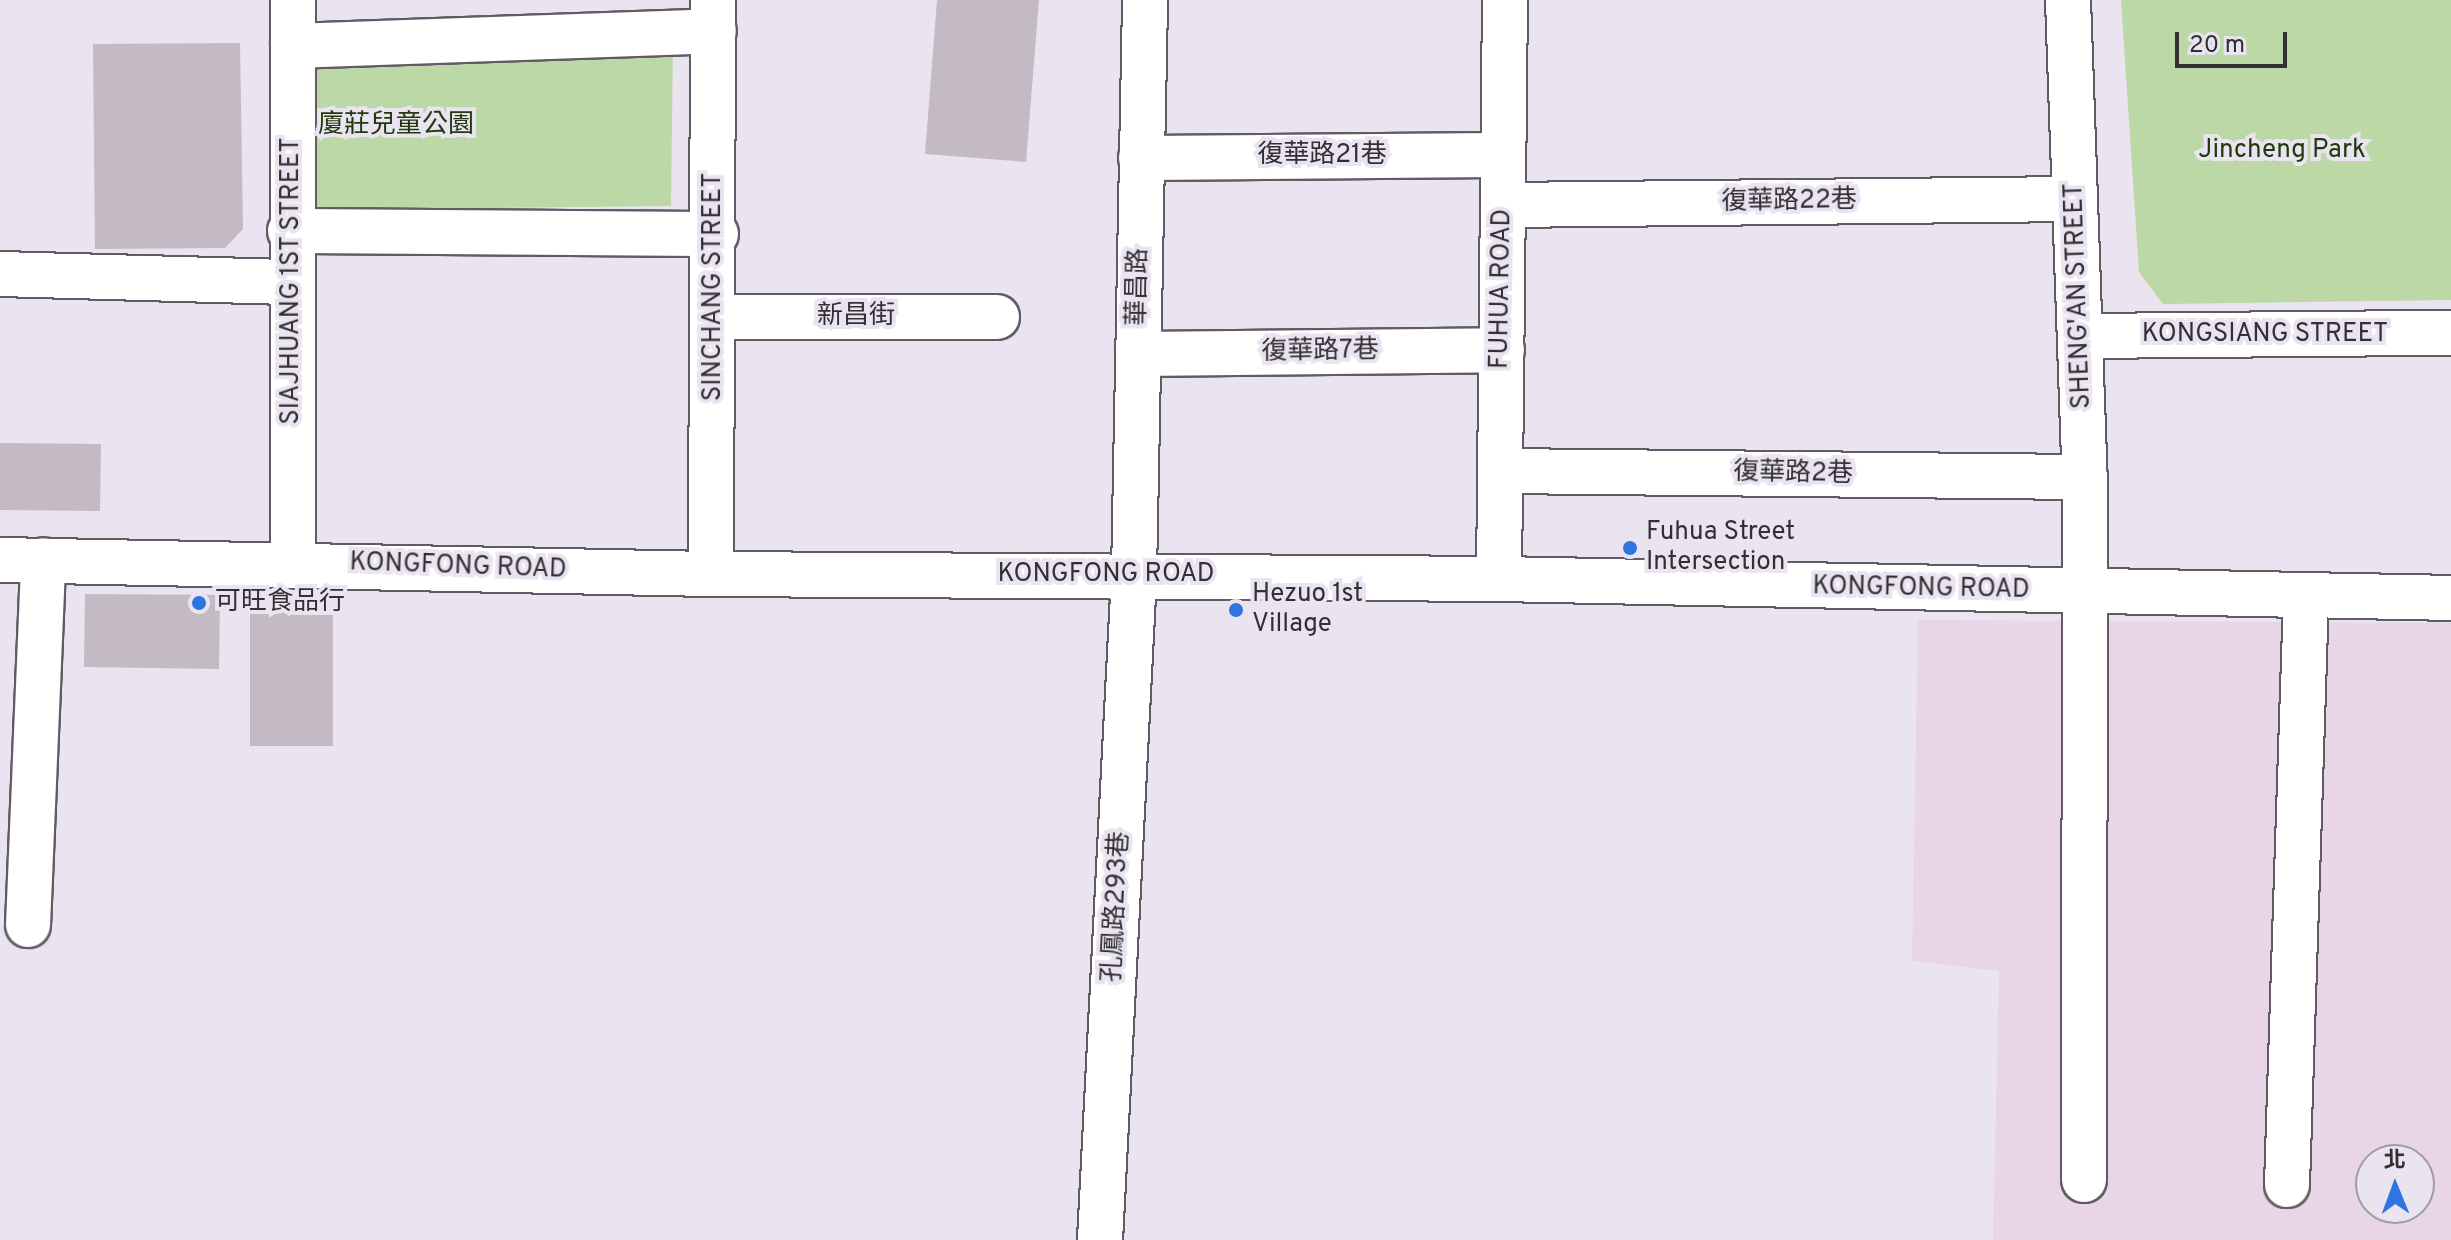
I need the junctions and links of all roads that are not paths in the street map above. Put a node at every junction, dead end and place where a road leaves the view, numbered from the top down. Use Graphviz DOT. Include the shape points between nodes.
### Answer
graph roads {
  1 [pos="293,0"];
  2 [pos="1145,0"];
  3 [pos="1505,0"];
  4 [pos="2068,0"];
  5 [pos="714,16"];
  6 [pos="293,46"];
  7 [pos="1503,155"];
  8 [pos="1141,158"];
  9 [pos="2075,199"];
  10 [pos="1503,205"];
  11 [pos="290,231"];
  12 [pos="716,234"];
  13 [pos="0,274"];
  14 [pos="290,282"];
  15 [pos="715,317"];
  16 [pos="997,317"];
  17 [pos="2451,333"];
  18 [pos="2080,336"];
  19 [pos="1502,350"];
  20 [pos="1138,354"];
  21 [pos="1500,471"];
  22 [pos="2085,477"];
  23 [pos="0,560"];
  24 [pos="43,560"];
  25 [pos="293,562"];
  26 [pos="711,574"];
  27 [pos="1134,575"];
  28 [pos="1499,579"];
  29 [pos="2085,593"];
  30 [pos="2306,596"];
  31 [pos="2451,598"];
  32 [pos="28,925"];
  33 [pos="2084,1180"];
  34 [pos="2287,1185"];
  35 [pos="1100,1240"];
  1 -- 6 [label="street, SIAJHUANG 1ST STREET"];
  2 -- 8 [label="street, 華昌路"];
  3 -- 7 [label="street, FUHUA ROAD"];
  4 -- 9 [label="street, SHENG'AN STREET"];
  5 -- 6 [label="street"];
  5 -- 12 [label="street, SINCHANG STREET"];
  6 -- 11 [label="street, SIAJHUANG 1ST STREET"];
  7 -- 8 [label="street, 復華路21巷"];
  7 -- 10 [label="street, FUHUA ROAD"];
  8 -- 20 [label="street, 華昌路"];
  9 -- 10 [label="street, 復華路22巷"];
  9 -- 18 [label="street, SHENG'AN STREET"];
  10 -- 19 [label="street, FUHUA ROAD"];
  11 -- 12 [label="street"];
  11 -- 14 [label="street, SIAJHUANG 1ST STREET"];
  12 -- 15 [label="street, SINCHANG STREET"];
  13 -- 14 [label="street"];
  14 -- 25 [label="street, SIAJHUANG 1ST STREET"];
  15 -- 16 [label="street, 新昌街"];
  15 -- 26 [label="street, SINCHANG STREET"];
  17 -- 18 [label="street, KONGSIANG STREET"];
  18 -- 22 [label="street, SHENG'AN STREET"];
  19 -- 20 [label="street, 復華路7巷"];
  19 -- 21 [label="street, FUHUA ROAD"];
  20 -- 27 [label="street, 華昌路"];
  21 -- 22 [label="street, 復華路2巷"];
  21 -- 28 [label="street, FUHUA ROAD"];
  22 -- 29 [label="street, SHENG'AN STREET"];
  23 -- 24 [label="street, KONGFONG ROAD"];
  24 -- 25 [label="street, KONGFONG ROAD"];
  24 -- 32 [label="street"];
  25 -- 26 [label="street, KONGFONG ROAD"];
  26 -- 27 [label="street, KONGFONG ROAD"];
  27 -- 28 [label="street, KONGFONG ROAD"];
  27 -- 35 [label="street, 孔鳳路293巷"];
  28 -- 29 [label="street, KONGFONG ROAD"];
  29 -- 30 [label="street, KONGFONG ROAD"];
  29 -- 33 [label="street, SHENG'AN STREET"];
  30 -- 31 [label="street, KONGFONG ROAD"];
  30 -- 34 [label="street"];
}
